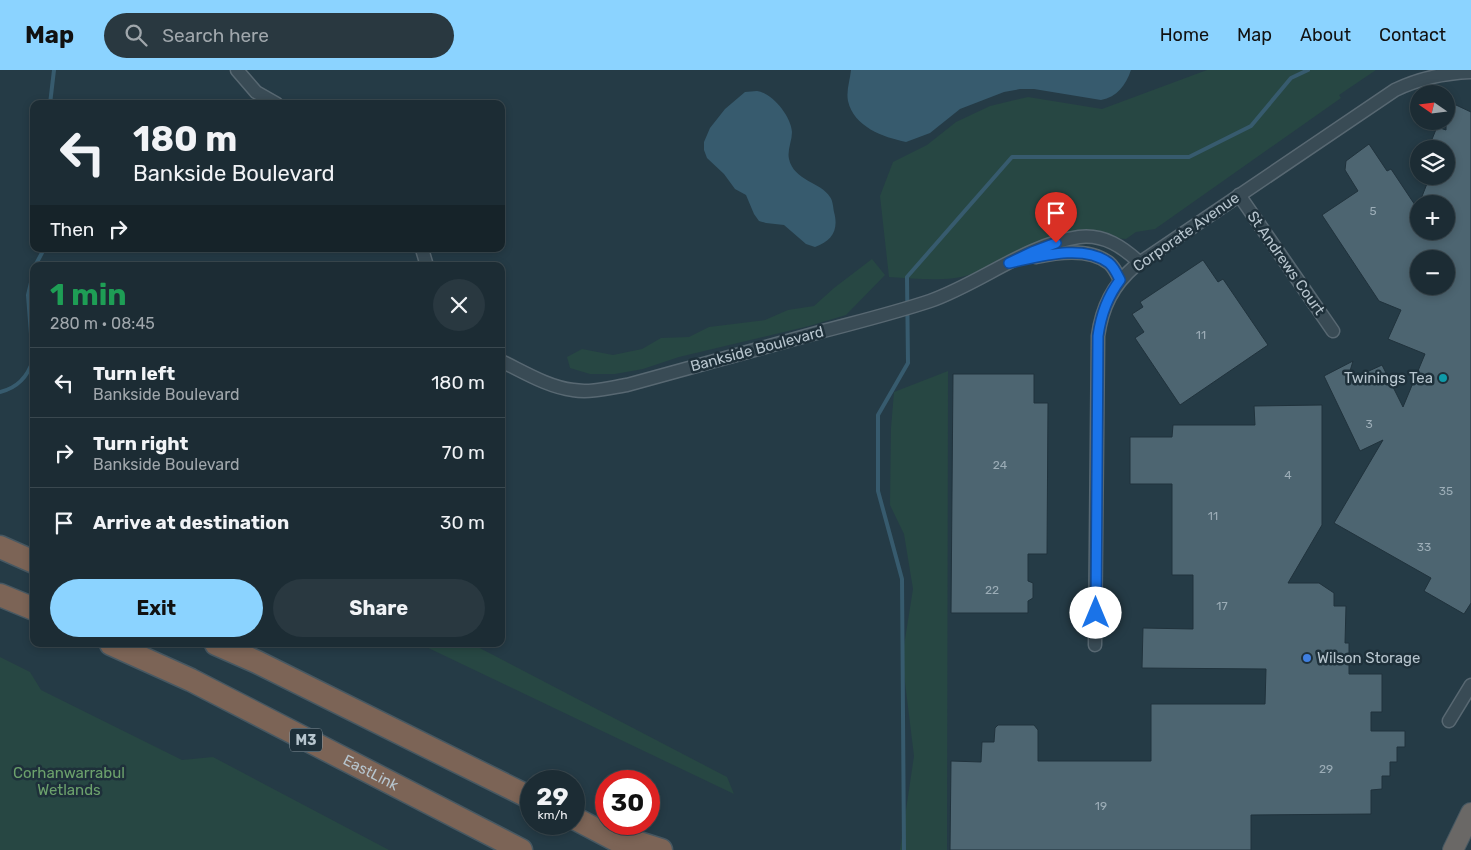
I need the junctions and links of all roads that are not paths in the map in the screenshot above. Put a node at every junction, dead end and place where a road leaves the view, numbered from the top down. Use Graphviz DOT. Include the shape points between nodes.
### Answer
graph roads {
  1 [pos="237,70"];
  2 [pos="1471,72"];
  3 [pos="270,100"];
  4 [pos="1239,195"];
  5 [pos="1009,263"];
  6 [pos="1140,263"];
  7 [pos="1120,280"];
  8 [pos="1333,331"];
  9 [pos="505,363"];
  10 [pos="0,547"];
  11 [pos="30,560"];
  12 [pos="0,594"];
  13 [pos="30,607"];
  14 [pos="1095,645"];
  15 [pos="117,647"];
  16 [pos="223,647"];
  17 [pos="1471,685"];
  18 [pos="1449,721"];
  19 [pos="520,793"];
  20 [pos="1471,814"];
  21 [pos="607,835"];
  22 [pos="613,835"];
  23 [pos="506,845"];
  24 [pos="521,850"];
  25 [pos="635,850"];
  26 [pos="661,850"];
  27 [pos="1453,850"];
  1 -- 3 [label="street" via="256,92"];
  2 -- 4 [label="street, Corporate Avenue" via="1432,75 1395,90"];
  4 -- 6 [label="street, Corporate Avenue"];
  4 -- 8 [label="street, St Andrews Court"];
  5 -- 6 [label="street, Bankside Boulevard" via="1056,243 1081,237 1101,238 1122,247"];
  5 -- 7 [label="street, Bankside Boulevard" via="1051,254 1080,253 1108,263"];
  5 -- 9 [label="street, Bankside Boulevard" via="930,300 626,385 600,390 573,390 540,380"];
  6 -- 7 [label="street, Corporate Avenue"];
  7 -- 14 [label="street, Corporate Avenue" via="1107,301 1098,336"];
  10 -- 11 [label="highway"];
  12 -- 13 [label="highway"];
  15 -- 23 [label="highway, EastLink / M3" via="191,680"];
  16 -- 19 [label="highway"];
  17 -- 18 [label="street"];
  20 -- 27 [label="highway"];
  21 -- 25 [label="highway"];
  22 -- 26 [label="highway"];
  23 -- 24 [label="highway, EastLink / M3"];
}
